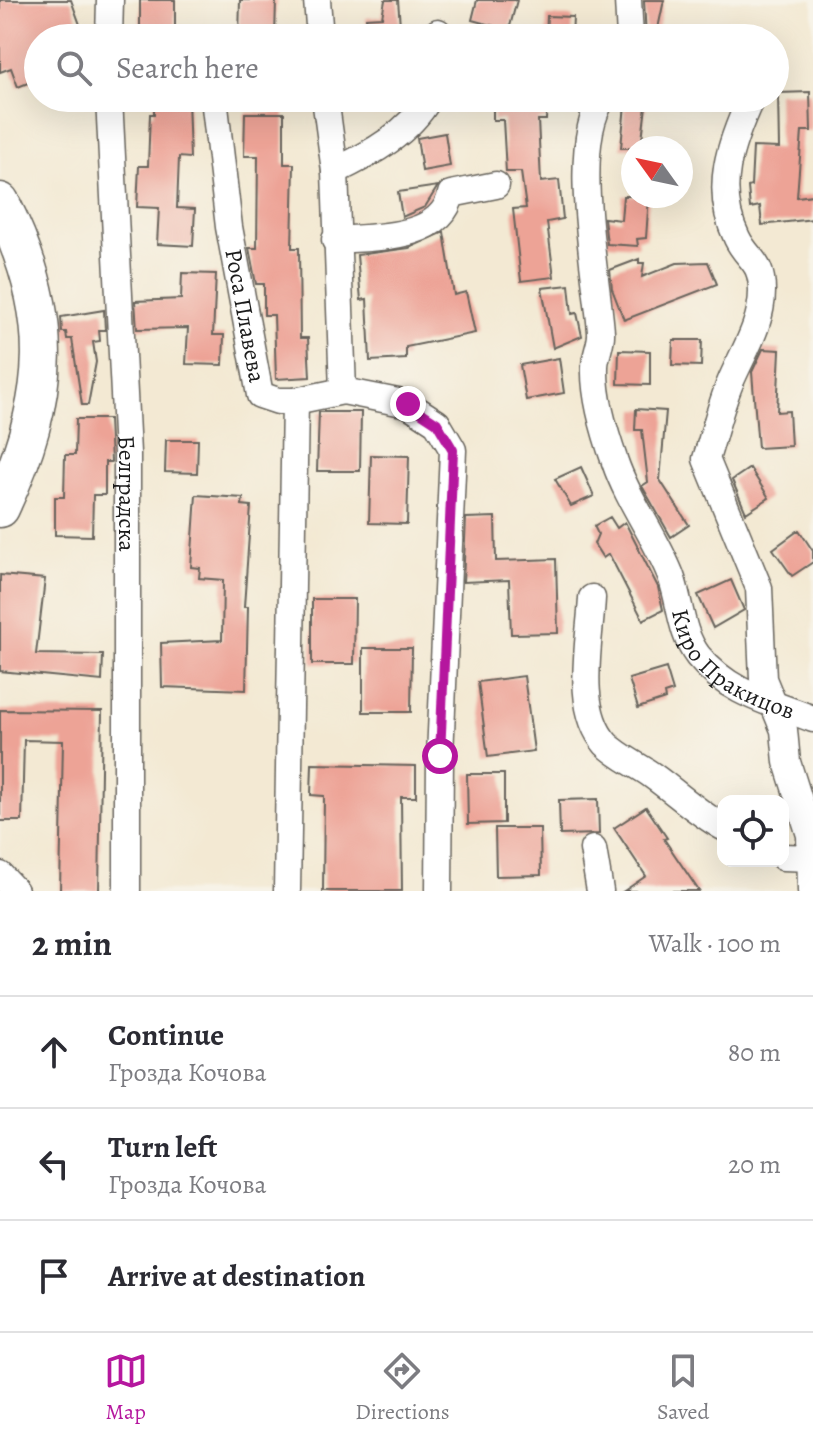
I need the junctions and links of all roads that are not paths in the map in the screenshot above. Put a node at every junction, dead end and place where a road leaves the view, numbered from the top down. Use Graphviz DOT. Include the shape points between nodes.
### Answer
graph roads {
  1 [pos="110,0"];
  2 [pos="317,0"];
  3 [pos="628,0"];
  4 [pos="109,24"];
  5 [pos="319,24"];
  6 [pos="629,24"];
  7 [pos="110,112"];
  8 [pos="216,112"];
  9 [pos="327,112"];
  10 [pos="421,112"];
  11 [pos="597,112"];
  12 [pos="745,112"];
  13 [pos="335,171"];
  14 [pos="496,185"];
  15 [pos="0,202"];
  16 [pos="335,240"];
  17 [pos="343,391"];
  18 [pos="295,401"];
  19 [pos="0,508"];
  20 [pos="592,598"];
  21 [pos="776,707"];
  22 [pos="813,719"];
  23 [pos="717,824"];
  24 [pos="593,849"];
  25 [pos="789,857"];
  26 [pos="812,858"];
  27 [pos="0,875"];
  28 [pos="15,891"];
  29 [pos="127,891"];
  30 [pos="287,891"];
  31 [pos="439,891"];
  32 [pos="600,891"];
  33 [pos="811,891"];
  1 -- 4 [label="street"];
  2 -- 5 [label="street"];
  3 -- 6 [label="street"];
  7 -- 29 [label="street, Белградска" via="127,453"];
  8 -- 18 [label="street, Роса Плавева" via="229,227 260,395"];
  9 -- 13 [label="street"];
  10 -- 13 [label="street" via="360,159"];
  11 -- 21 [label="street, Киро Пракицов" via="588,172 601,336 595,371 615,463 671,577 687,640 737,690"];
  12 -- 21 [label="street, Киро Пракицов" via="723,174 727,211 738,241 759,265 762,292 757,327 730,383 706,459 759,588 763,679"];
  13 -- 16 [label="street"];
  14 -- 16 [label="street" via="451,194 448,209 434,223"];
  15 -- 19 [label="main road" via="17,234 37,305 42,359 38,407"];
  16 -- 17 [label="street"];
  17 -- 18 [label="street, Роса Плавева"];
  17 -- 31 [label="street" via="408,404 437,423 453,450"];
  18 -- 30 [label="street"];
  20 -- 23 [label="street" via="587,689 593,725 608,745"];
  21 -- 22 [label="street"];
  21 -- 26 [label="street"];
  24 -- 32 [label="street"];
  25 -- 26 [label="street"];
  26 -- 33 [label="street"];
  27 -- 28 [label="street"];
}
